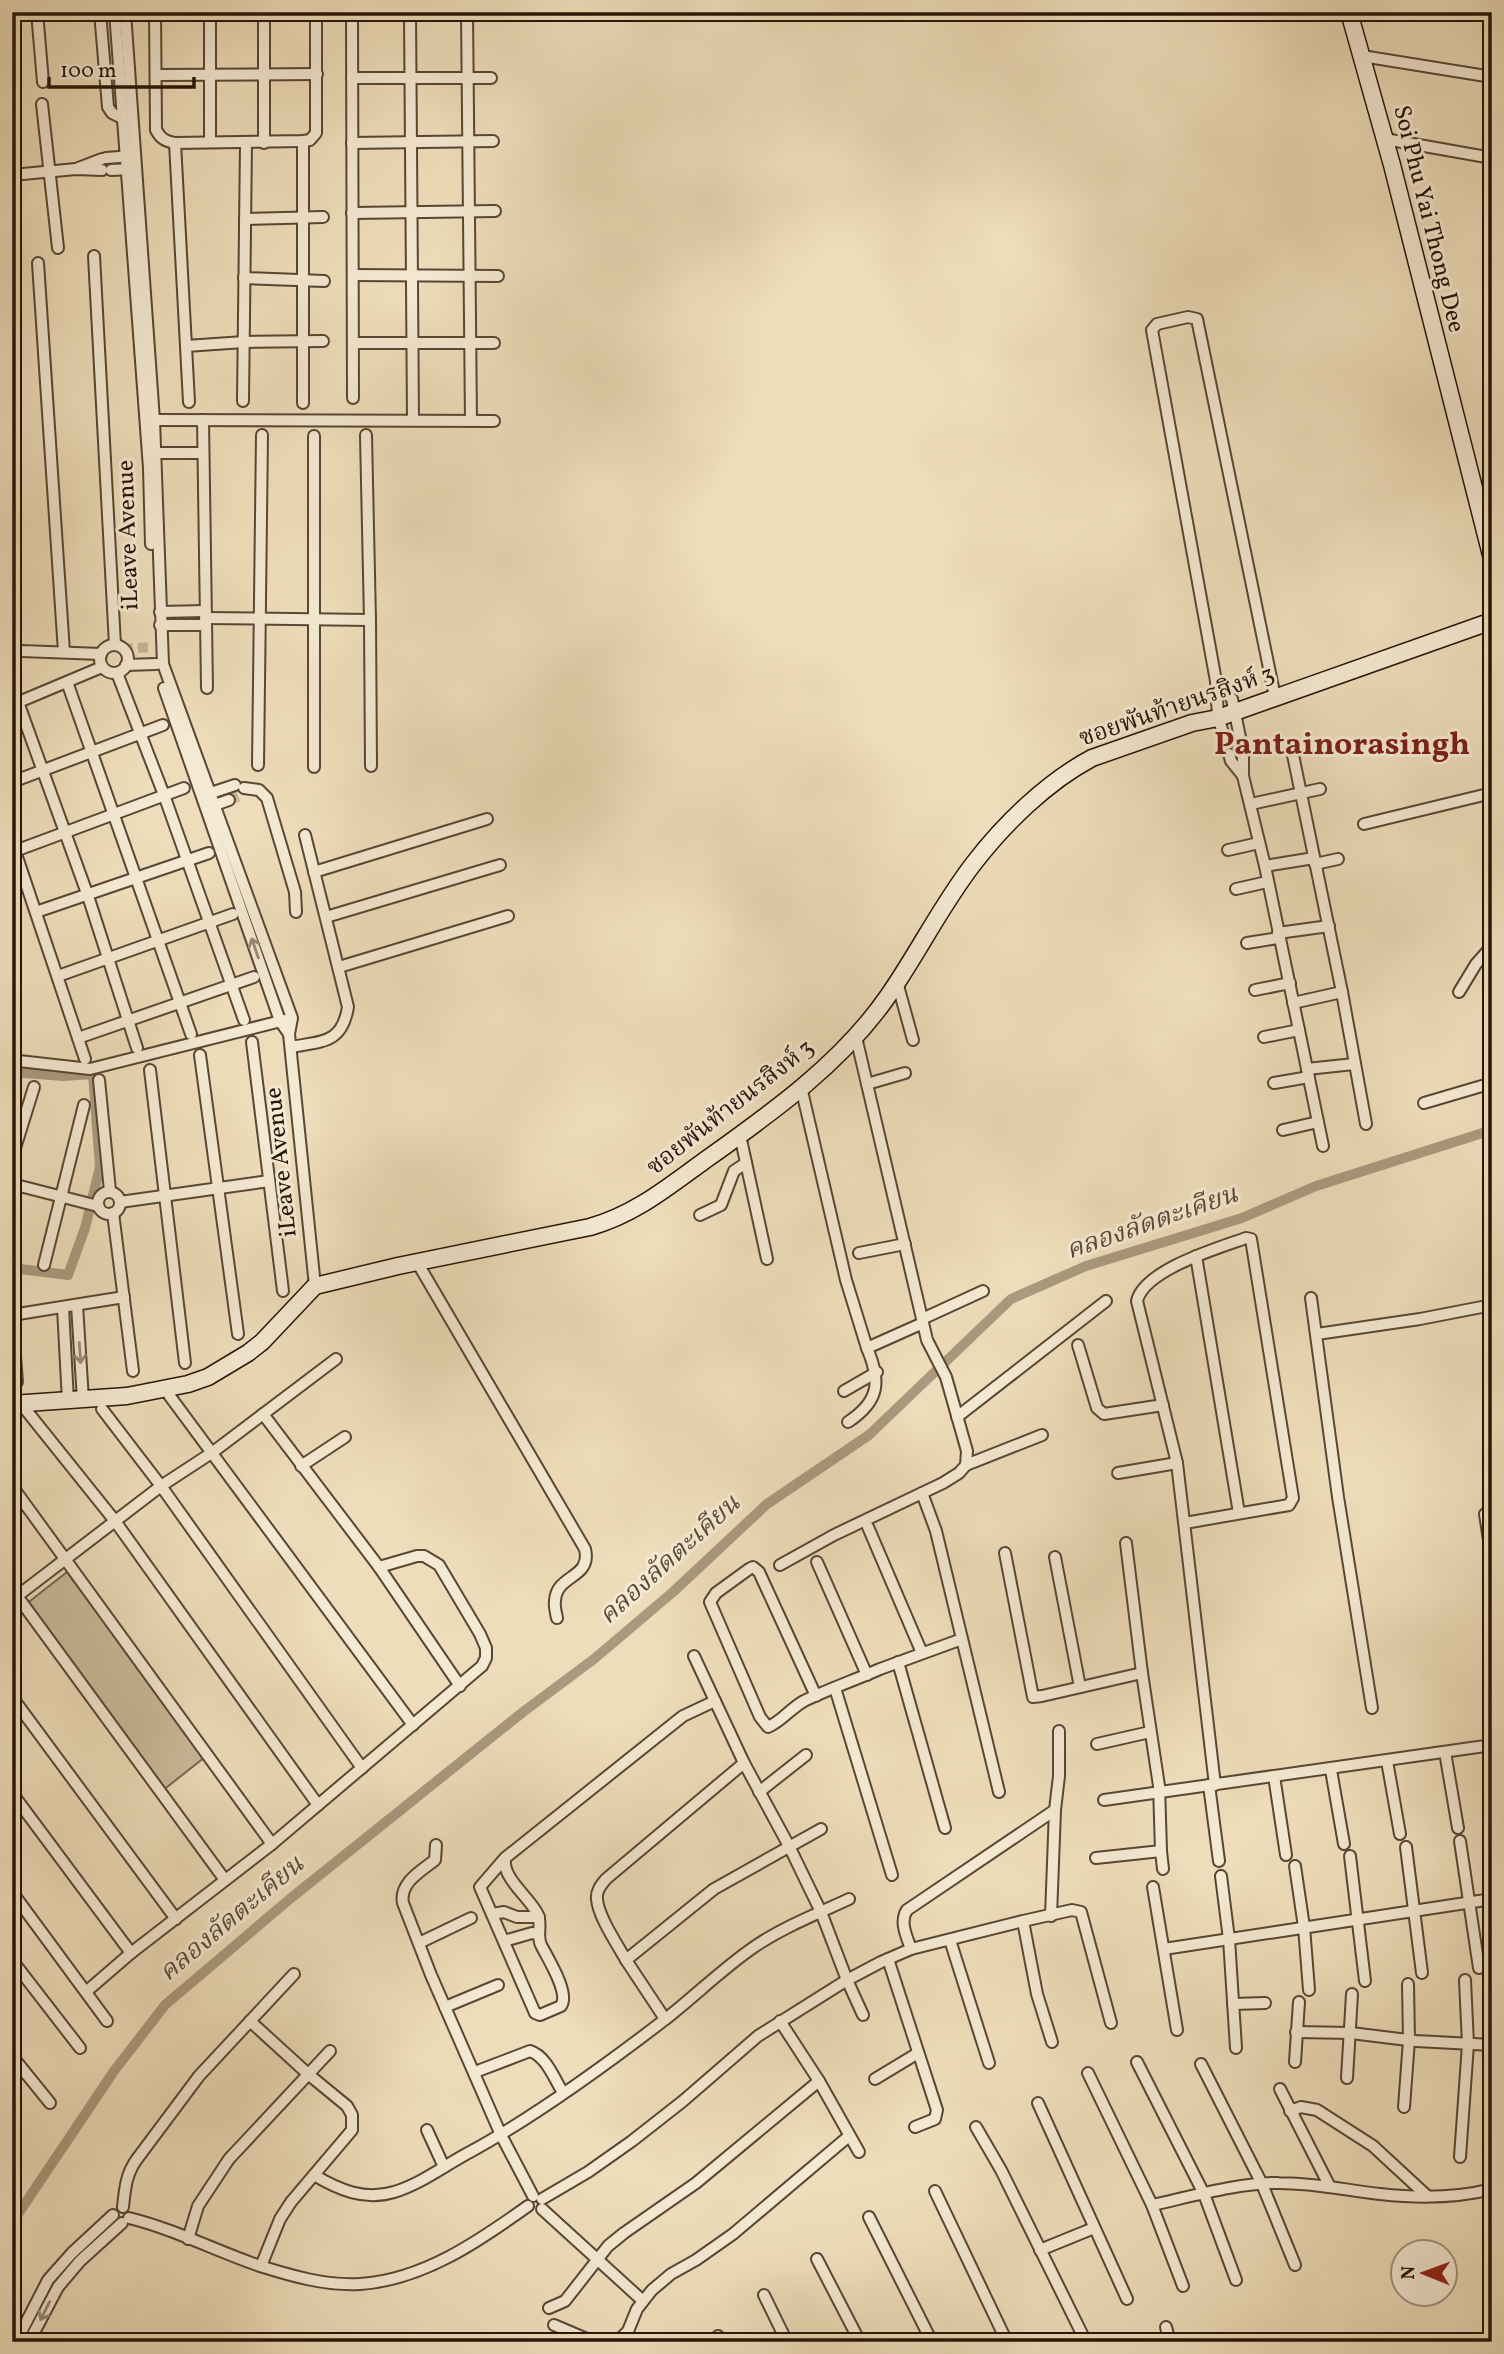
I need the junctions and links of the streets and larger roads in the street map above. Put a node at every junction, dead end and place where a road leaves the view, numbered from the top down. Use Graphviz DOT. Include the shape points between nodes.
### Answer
graph roads {
  1 [pos="37,12"];
  2 [pos="100,12"];
  3 [pos="115,12"];
  4 [pos="125,12"];
  5 [pos="352,12"];
  6 [pos="410,12"];
  7 [pos="467,12"];
  8 [pos="1349,12"];
  9 [pos="155,13"];
  10 [pos="210,13"];
  11 [pos="264,13"];
  12 [pos="316,13"];
  13 [pos="1362,56"];
  14 [pos="210,74"];
  15 [pos="264,74"];
  16 [pos="317,74"];
  17 [pos="156,75"];
  18 [pos="1492,77"];
  19 [pos="352,78"];
  20 [pos="411,78"];
  21 [pos="468,78"];
  22 [pos="491,78"];
  23 [pos="43,82"];
  24 [pos="42,104"];
  25 [pos="124,119"];
  26 [pos="1385,139"];
  27 [pos="303,141"];
  28 [pos="493,141"];
  29 [pos="210,142"];
  30 [pos="468,142"];
  31 [pos="246,143"];
  32 [pos="264,143"];
  33 [pos="352,143"];
  34 [pos="411,143"];
  35 [pos="175,144"];
  36 [pos="130,156"];
  37 [pos="1492,158"];
  38 [pos="105,164"];
  39 [pos="132,169"];
  40 [pos="51,172"];
  41 [pos="12,176"];
  42 [pos="495,211"];
  43 [pos="412,212"];
  44 [pos="469,212"];
  45 [pos="352,213"];
  46 [pos="323,217"];
  47 [pos="303,218"];
  48 [pos="245,219"];
  49 [pos="58,247"];
  50 [pos="94,256"];
  51 [pos="37,263"];
  52 [pos="353,275"];
  53 [pos="412,275"];
  54 [pos="470,276"];
  55 [pos="498,276"];
  56 [pos="244,278"];
  57 [pos="303,280"];
  58 [pos="324,281"];
  59 [pos="303,341"];
  60 [pos="323,341"];
  61 [pos="244,342"];
  62 [pos="353,343"];
  63 [pos="413,343"];
  64 [pos="470,343"];
  65 [pos="494,343"];
  66 [pos="186,346"];
  67 [pos="353,398"];
  68 [pos="243,401"];
  69 [pos="189,402"];
  70 [pos="303,403"];
  71 [pos="154,420"];
  72 [pos="203,420"];
  73 [pos="413,420"];
  74 [pos="471,421"];
  75 [pos="494,421"];
  76 [pos="262,435"];
  77 [pos="366,435"];
  78 [pos="314,436"];
  79 [pos="156,453"];
  80 [pos="203,453"];
  81 [pos="1492,559"];
  82 [pos="160,612"];
  83 [pos="205,618"];
  84 [pos="259,619"];
  85 [pos="315,620"];
  86 [pos="370,620"];
  87 [pos="1492,621"];
  88 [pos="160,625"];
  89 [pos="12,643"];
  90 [pos="115,645"];
  91 [pos="64,652"];
  92 [pos="101,654"];
  93 [pos="126,664"];
  94 [pos="156,664"];
  95 [pos="102,667"];
  96 [pos="117,673"];
  97 [pos="1216,681"];
  98 [pos="67,682"];
  99 [pos="207,688"];
  100 [pos="1275,697"];
  101 [pos="15,703"];
  102 [pos="1235,712"];
  103 [pos="1218,718"];
  104 [pos="163,725"];
  105 [pos="141,734"];
  106 [pos="93,751"];
  107 [pos="1293,755"];
  108 [pos="258,765"];
  109 [pos="371,766"];
  110 [pos="314,767"];
  111 [pos="44,771"];
  112 [pos="1243,776"];
  113 [pos="12,782"];
  114 [pos="184,788"];
  115 [pos="1320,789"];
  116 [pos="1302,793"];
  117 [pos="1492,793"];
  118 [pos="164,795"];
  119 [pos="213,799"];
  120 [pos="229,800"];
  121 [pos="1251,804"];
  122 [pos="114,813"];
  123 [pos="487,819"];
  124 [pos="1364,824"];
  125 [pos="66,832"];
  126 [pos="305,835"];
  127 [pos="1259,843"];
  128 [pos="14,847"];
  129 [pos="1228,849"];
  130 [pos="209,853"];
  131 [pos="1338,859"];
  132 [pos="188,860"];
  133 [pos="1314,861"];
  134 [pos="500,865"];
  135 [pos="1265,866"];
  136 [pos="314,872"];
  137 [pos="137,879"];
  138 [pos="1267,882"];
  139 [pos="1236,889"];
  140 [pos="88,896"];
  141 [pos="36,912"];
  142 [pos="296,912"];
  143 [pos="233,914"];
  144 [pos="508,916"];
  145 [pos="326,917"];
  146 [pos="210,922"];
  147 [pos="1329,926"];
  148 [pos="1278,936"];
  149 [pos="159,940"];
  150 [pos="1247,943"];
  151 [pos="1492,946"];
  152 [pos="108,958"];
  153 [pos="339,967"];
  154 [pos="58,976"];
  155 [pos="254,976"];
  156 [pos="897,982"];
  157 [pos="1290,983"];
  158 [pos="231,984"];
  159 [pos="1255,990"];
  160 [pos="1342,992"];
  161 [pos="1460,992"];
  162 [pos="180,1003"];
  163 [pos="1293,1003"];
  164 [pos="292,1018"];
  165 [pos="244,1020"];
  166 [pos="280,1021"];
  167 [pos="128,1022"];
  168 [pos="1299,1030"];
  169 [pos="191,1034"];
  170 [pos="289,1034"];
  171 [pos="856,1037"];
  172 [pos="1264,1037"];
  173 [pos="78,1038"];
  174 [pos="913,1040"];
  175 [pos="251,1042"];
  176 [pos="291,1047"];
  177 [pos="137,1048"];
  178 [pos="200,1055"];
  179 [pos="12,1056"];
  180 [pos="85,1059"];
  181 [pos="1354,1064"];
  182 [pos="150,1070"];
  183 [pos="905,1073"];
  184 [pos="1308,1073"];
  185 [pos="99,1080"];
  186 [pos="1274,1083"];
  187 [pos="1492,1083"];
  188 [pos="867,1084"];
  189 [pos="34,1087"];
  190 [pos="801,1087"];
  191 [pos="1424,1103"];
  192 [pos="84,1105"];
  193 [pos="1318,1122"];
  194 [pos="1366,1124"];
  195 [pos="17,1127"];
  196 [pos="1283,1130"];
  197 [pos="740,1135"];
  198 [pos="1323,1146"];
  199 [pos="12,1158"];
  200 [pos="746,1163"];
  201 [pos="269,1181"];
  202 [pos="12,1184"];
  203 [pos="218,1188"];
  204 [pos="110,1191"];
  205 [pos="60,1196"];
  206 [pos="165,1196"];
  207 [pos="120,1202"];
  208 [pos="98,1206"];
  209 [pos="113,1213"];
  210 [pos="700,1215"];
  211 [pos="905,1244"];
  212 [pos="859,1253"];
  213 [pos="1196,1256"];
  214 [pos="767,1259"];
  215 [pos="417,1262"];
  216 [pos="44,1265"];
  217 [pos="315,1286"];
  218 [pos="283,1291"];
  219 [pos="983,1292"];
  220 [pos="124,1297"];
  221 [pos="1311,1298"];
  222 [pos="1106,1301"];
  223 [pos="77,1305"];
  224 [pos="1492,1305"];
  225 [pos="63,1308"];
  226 [pos="12,1316"];
  227 [pos="923,1321"];
  228 [pos="238,1334"];
  229 [pos="1317,1334"];
  230 [pos="1078,1345"];
  231 [pos="867,1348"];
  232 [pos="336,1359"];
  233 [pos="185,1363"];
  234 [pos="133,1371"];
  235 [pos="877,1372"];
  236 [pos="17,1382"];
  237 [pos="844,1391"];
  238 [pos="169,1395"];
  239 [pos="76,1401"];
  240 [pos="1163,1405"];
  241 [pos="19,1407"];
  242 [pos="102,1409"];
  243 [pos="263,1414"];
  244 [pos="957,1417"];
  245 [pos="848,1422"];
  246 [pos="1042,1435"];
  247 [pos="345,1437"];
  248 [pos="212,1452"];
  249 [pos="1177,1463"];
  250 [pos="966,1465"];
  251 [pos="301,1466"];
  252 [pos="1118,1473"];
  253 [pos="12,1486"];
  254 [pos="161,1486"];
  255 [pos="922,1493"];
  256 [pos="1238,1513"];
  257 [pos="1485,1514"];
  258 [pos="115,1521"];
  259 [pos="1185,1523"];
  260 [pos="868,1527"];
  261 [pos="1126,1542"];
  262 [pos="1005,1553"];
  263 [pos="1055,1557"];
  264 [pos="66,1558"];
  265 [pos="1492,1560"];
  266 [pos="817,1562"];
  267 [pos="780,1565"];
  268 [pos="379,1567"];
  269 [pos="14,1595"];
  270 [pos="557,1618"];
  271 [pos="962,1639"];
  272 [pos="922,1653"];
  273 [pos="694,1656"];
  274 [pos="898,1662"];
  275 [pos="1142,1673"];
  276 [pos="867,1675"];
  277 [pos="460,1686"];
  278 [pos="835,1688"];
  279 [pos="1080,1688"];
  280 [pos="816,1696"];
  281 [pos="12,1697"];
  282 [pos="715,1701"];
  283 [pos="1372,1708"];
  284 [pos="413,1725"];
  285 [pos="1059,1731"];
  286 [pos="1150,1732"];
  287 [pos="1097,1744"];
  288 [pos="1492,1745"];
  289 [pos="1445,1752"];
  290 [pos="806,1755"];
  291 [pos="1388,1761"];
  292 [pos="744,1763"];
  293 [pos="362,1768"];
  294 [pos="1331,1770"];
  295 [pos="1274,1776"];
  296 [pos="1212,1785"];
  297 [pos="758,1792"];
  298 [pos="999,1792"];
  299 [pos="12,1793"];
  300 [pos="1159,1793"];
  301 [pos="1104,1800"];
  302 [pos="318,1805"];
  303 [pos="1055,1810"];
  304 [pos="945,1828"];
  305 [pos="1458,1828"];
  306 [pos="821,1829"];
  307 [pos="1400,1834"];
  308 [pos="1460,1841"];
  309 [pos="272,1844"];
  310 [pos="436,1844"];
  311 [pos="1344,1844"];
  312 [pos="789,1846"];
  313 [pos="1406,1847"];
  314 [pos="1161,1851"];
  315 [pos="1286,1855"];
  316 [pos="1350,1856"];
  317 [pos="505,1858"];
  318 [pos="1096,1858"];
  319 [pos="1219,1861"];
  320 [pos="1295,1866"];
  321 [pos="1163,1869"];
  322 [pos="892,1875"];
  323 [pos="1221,1876"];
  324 [pos="225,1880"];
  325 [pos="1153,1887"];
  326 [pos="12,1892"];
  327 [pos="849,1899"];
  328 [pos="1492,1899"];
  329 [pos="1469,1902"];
  330 [pos="1414,1911"];
  331 [pos="821,1912"];
  332 [pos="492,1914"];
  333 [pos="1051,1916"];
  334 [pos="539,1917"];
  335 [pos="471,1918"];
  336 [pos="176,1919"];
  337 [pos="1358,1919"];
  338 [pos="1023,1921"];
  339 [pos="1304,1927"];
  340 [pos="538,1934"];
  341 [pos="1229,1939"];
  342 [pos="950,1940"];
  343 [pos="504,1941"];
  344 [pos="419,1942"];
  345 [pos="1164,1948"];
  346 [pos="911,1949"];
  347 [pos="131,1953"];
  348 [pos="888,1959"];
  349 [pos="12,1960"];
  350 [pos="626,1960"];
  351 [pos="1479,1968"];
  352 [pos="1422,1973"];
  353 [pos="295,1974"];
  354 [pos="847,1980"];
  355 [pos="1465,1980"];
  356 [pos="1365,1981"];
  357 [pos="1408,1984"];
  358 [pos="498,1985"];
  359 [pos="1309,1990"];
  360 [pos="87,1991"];
  361 [pos="1352,1994"];
  362 [pos="1299,2002"];
  363 [pos="1265,2003"];
  364 [pos="1233,2004"];
  365 [pos="445,2007"];
  366 [pos="863,2015"];
  367 [pos="665,2020"];
  368 [pos="107,2021"];
  369 [pos="250,2021"];
  370 [pos="780,2021"];
  371 [pos="1111,2023"];
  372 [pos="1177,2031"];
  373 [pos="1296,2032"];
  374 [pos="1351,2034"];
  375 [pos="1409,2040"];
  376 [pos="1052,2042"];
  377 [pos="1468,2043"];
  378 [pos="1492,2045"];
  379 [pos="80,2048"];
  380 [pos="1236,2048"];
  381 [pos="330,2051"];
  382 [pos="918,2053"];
  383 [pos="12,2056"];
  384 [pos="1137,2062"];
  385 [pos="1295,2062"];
  386 [pos="989,2063"];
  387 [pos="1201,2064"];
  388 [pos="475,2072"];
  389 [pos="1088,2073"];
  390 [pos="308,2074"];
  391 [pos="1347,2078"];
  392 [pos="875,2079"];
  393 [pos="819,2081"];
  394 [pos="1280,2089"];
  395 [pos="563,2092"];
  396 [pos="50,2102"];
  397 [pos="1038,2103"];
  398 [pos="1405,2107"];
  399 [pos="1290,2111"];
  400 [pos="915,2127"];
  401 [pos="976,2127"];
  402 [pos="427,2130"];
  403 [pos="501,2135"];
  404 [pos="849,2136"];
  405 [pos="859,2152"];
  406 [pos="1460,2157"];
  407 [pos="444,2167"];
  408 [pos="314,2175"];
  409 [pos="1262,2184"];
  410 [pos="1329,2185"];
  411 [pos="1492,2189"];
  412 [pos="935,2191"];
  413 [pos="1204,2194"];
  414 [pos="1426,2195"];
  415 [pos="536,2203"];
  416 [pos="1153,2205"];
  417 [pos="869,2217"];
  418 [pos="122,2219"];
  419 [pos="1094,2228"];
  420 [pos="92,2235"];
  421 [pos="188,2239"];
  422 [pos="99,2245"];
  423 [pos="1041,2250"];
  424 [pos="817,2259"];
  425 [pos="597,2260"];
  426 [pos="1295,2264"];
  427 [pos="261,2266"];
  428 [pos="58,2278"];
  429 [pos="1236,2280"];
  430 [pos="1183,2286"];
  431 [pos="764,2295"];
  432 [pos="1128,2299"];
  433 [pos="643,2301"];
  434 [pos="548,2308"];
  435 [pos="554,2325"];
  436 [pos="1166,2327"];
  437 [pos="16,2342"];
  438 [pos="29,2342"];
  439 [pos="594,2342"];
  440 [pos="617,2342"];
  441 [pos="787,2342"];
  442 [pos="860,2342"];
  443 [pos="932,2342"];
  444 [pos="1007,2342"];
  445 [pos="1086,2342"];
  446 [pos="1171,2342"];
  1 -- 23 [label="street"];
  2 -- 25 [label="street" via="108,107"];
  3 -- 25 [label="street, iLeave Avenue"];
  4 -- 36 [label="street, iLeave Avenue"];
  5 -- 19 [label="street"];
  6 -- 20 [label="street"];
  7 -- 21 [label="street"];
  8 -- 13 [label="street, Soi Phu Yai Thong Dee"];
  9 -- 10 [label="street"];
  9 -- 17 [label="street"];
  10 -- 11 [label="street"];
  10 -- 14 [label="street"];
  11 -- 12 [label="street"];
  11 -- 15 [label="street"];
  12 -- 16 [label="street"];
  13 -- 18 [label="street"];
  13 -- 26 [label="street, Soi Phu Yai Thong Dee"];
  14 -- 15 [label="street"];
  14 -- 17 [label="street"];
  14 -- 29 [label="street"];
  15 -- 16 [label="street"];
  15 -- 32 [label="street"];
  16 -- 27 [label="street" via="316,133 310,141"];
  17 -- 35 [label="street" via="156,130 166,142"];
  19 -- 20 [label="street"];
  19 -- 33 [label="street"];
  20 -- 21 [label="street"];
  20 -- 34 [label="street"];
  21 -- 22 [label="street"];
  21 -- 30 [label="street"];
  24 -- 40 [label="street"];
  25 -- 36 [label="street, iLeave Avenue"];
  26 -- 37 [label="street"];
  26 -- 81 [label="street, Soi Phu Yai Thong Dee"];
  27 -- 32 [label="street"];
  27 -- 47 [label="street"];
  28 -- 30 [label="street"];
  29 -- 31 [label="street"];
  29 -- 35 [label="street"];
  30 -- 34 [label="street"];
  30 -- 44 [label="street"];
  31 -- 32 [label="street"];
  31 -- 48 [label="street"];
  33 -- 34 [label="street"];
  33 -- 45 [label="street"];
  34 -- 43 [label="street"];
  35 -- 66 [label="street"];
  36 -- 38 [label="street"];
  36 -- 39 [label="street, iLeave Avenue"];
  38 -- 39 [label="street"];
  38 -- 40 [label="street"];
  39 -- 71 [label="street, iLeave Avenue"];
  39 -- 94 [label="street, iLeave Avenue"];
  40 -- 41 [label="street"];
  40 -- 49 [label="street"];
  42 -- 44 [label="street"];
  43 -- 44 [label="street"];
  43 -- 45 [label="street"];
  43 -- 53 [label="street"];
  44 -- 54 [label="street"];
  45 -- 52 [label="street"];
  46 -- 47 [label="street"];
  47 -- 48 [label="street"];
  47 -- 57 [label="street"];
  48 -- 56 [label="street"];
  50 -- 90 [label="street"];
  51 -- 91 [label="street"];
  52 -- 53 [label="street"];
  52 -- 62 [label="street"];
  53 -- 54 [label="street"];
  53 -- 63 [label="street"];
  54 -- 55 [label="street"];
  54 -- 64 [label="street"];
  56 -- 57 [label="street"];
  56 -- 61 [label="street"];
  57 -- 58 [label="street"];
  57 -- 59 [label="street"];
  59 -- 60 [label="street"];
  59 -- 61 [label="street"];
  59 -- 70 [label="street"];
  61 -- 66 [label="street"];
  61 -- 68 [label="street"];
  62 -- 63 [label="street"];
  62 -- 67 [label="street"];
  63 -- 64 [label="street"];
  63 -- 73 [label="street"];
  64 -- 65 [label="street"];
  64 -- 74 [label="street"];
  66 -- 69 [label="street"];
  71 -- 72 [label="street"];
  71 -- 79 [label="street, iLeave Avenue"];
  72 -- 73 [label="street"];
  72 -- 80 [label="street"];
  73 -- 74 [label="street"];
  74 -- 75 [label="street"];
  76 -- 84 [label="street"];
  77 -- 86 [label="street"];
  78 -- 85 [label="street"];
  79 -- 80 [label="street"];
  79 -- 82 [label="street, iLeave Avenue"];
  80 -- 83 [label="street"];
  82 -- 83 [label="street"];
  82 -- 88 [label="street, iLeave Avenue"];
  83 -- 84 [label="street"];
  83 -- 88 [label="street"];
  83 -- 99 [label="street"];
  84 -- 85 [label="street"];
  84 -- 108 [label="street"];
  85 -- 86 [label="street"];
  85 -- 110 [label="street"];
  86 -- 109 [label="street"];
  87 -- 100 [label="street, ซอยพันท้ายนรสิงห์ 3"];
  88 -- 119 [label="street, iLeave Avenue" via="163,664"];
  89 -- 91 [label="street" via="22,651"];
  90 -- 92 [label="street"];
  90 -- 93 [label="street" via="125,652"];
  91 -- 92 [label="street"];
  92 -- 95 [label="street"];
  93 -- 94 [label="street"];
  93 -- 96 [label="street"];
  166 -- 94 [label="street, iLeave Avenue, one-way"];
  95 -- 96 [label="street"];
  95 -- 98 [label="street"];
  96 -- 105 [label="street"];
  97 -- 100 [label="street" via="1152,330 1157,324 1192,316 1197,319"];
  97 -- 102 [label="street" via="1232,699"];
  97 -- 103 [label="street"];
  98 -- 101 [label="street"];
  98 -- 106 [label="street"];
  100 -- 102 [label="street, ซอยพันท้ายนรสิงห์ 3"];
  101 -- 111 [label="street"];
  102 -- 103 [label="street, ซอยพันท้ายนรสิงห์ 3"];
  102 -- 112 [label="street"];
  103 -- 112 [label="street" via="1231,761"];
  103 -- 156 [label="street, ซอยพันท้ายนรสิงห์ 3" via="1092,758 1019,813 974,862"];
  104 -- 105 [label="street"];
  105 -- 106 [label="street"];
  105 -- 118 [label="street"];
  106 -- 111 [label="street"];
  106 -- 122 [label="street"];
  107 -- 116 [label="street"];
  111 -- 113 [label="street"];
  111 -- 125 [label="street"];
  112 -- 121 [label="street"];
  114 -- 118 [label="street"];
  115 -- 116 [label="street"];
  116 -- 121 [label="street"];
  116 -- 133 [label="street"];
  117 -- 124 [label="street"];
  118 -- 122 [label="street"];
  118 -- 132 [label="street"];
  119 -- 120 [label="street"];
  119 -- 142 [label="street" via="240,786 259,790 267,798 295,892"];
  119 -- 164 [label="street, iLeave Avenue"];
  121 -- 127 [label="street"];
  122 -- 125 [label="street"];
  122 -- 137 [label="street"];
  123 -- 136 [label="street"];
  125 -- 128 [label="street"];
  125 -- 140 [label="street"];
  126 -- 136 [label="street"];
  127 -- 129 [label="street"];
  127 -- 135 [label="street"];
  128 -- 141 [label="street"];
  130 -- 132 [label="street"];
  131 -- 133 [label="street"];
  132 -- 137 [label="street"];
  132 -- 146 [label="street"];
  133 -- 135 [label="street"];
  133 -- 147 [label="street"];
  134 -- 145 [label="street"];
  135 -- 138 [label="street"];
  136 -- 145 [label="street"];
  137 -- 140 [label="street"];
  137 -- 149 [label="street"];
  138 -- 139 [label="street"];
  138 -- 148 [label="street"];
  140 -- 141 [label="street"];
  140 -- 152 [label="street"];
  141 -- 154 [label="street"];
  143 -- 146 [label="street"];
  144 -- 153 [label="street"];
  145 -- 153 [label="street"];
  146 -- 149 [label="street"];
  146 -- 158 [label="street"];
  147 -- 148 [label="street"];
  147 -- 160 [label="street"];
  148 -- 150 [label="street"];
  148 -- 157 [label="street"];
  149 -- 152 [label="street"];
  149 -- 162 [label="street"];
  151 -- 161 [label="street"];
  152 -- 154 [label="street"];
  152 -- 167 [label="street"];
  153 -- 176 [label="street" via="348,1007 346,1021 332,1038"];
  154 -- 173 [label="street"];
  155 -- 158 [label="street"];
  156 -- 171 [label="street, ซอยพันท้ายนรสิงห์ 3"];
  156 -- 174 [label="street"];
  157 -- 159 [label="street"];
  157 -- 163 [label="street"];
  158 -- 162 [label="street"];
  158 -- 165 [label="street"];
  160 -- 163 [label="street"];
  160 -- 181 [label="street"];
  162 -- 167 [label="street"];
  162 -- 169 [label="street"];
  163 -- 168 [label="street"];
  164 -- 166 [label="street"];
  164 -- 170 [label="street, iLeave Avenue"];
  166 -- 170 [label="street, iLeave Avenue"];
  166 -- 179 [label="street" via="90,1069 19,1061"];
  167 -- 173 [label="street"];
  167 -- 177 [label="street"];
  168 -- 172 [label="street"];
  168 -- 184 [label="street"];
  170 -- 176 [label="street, iLeave Avenue"];
  171 -- 188 [label="street"];
  171 -- 190 [label="street, ซอยพันท้ายนรสิงห์ 3"];
  173 -- 180 [label="street"];
  175 -- 201 [label="street"];
  176 -- 217 [label="street, iLeave Avenue"];
  178 -- 203 [label="street"];
  181 -- 184 [label="street"];
  181 -- 194 [label="street"];
  182 -- 206 [label="street"];
  183 -- 188 [label="street"];
  184 -- 186 [label="street"];
  184 -- 193 [label="street"];
  185 -- 204 [label="street"];
  187 -- 191 [label="street"];
  188 -- 211 [label="street"];
  189 -- 195 [label="street"];
  190 -- 197 [label="street, ซอยพันท้ายนรสิงห์ 3"];
  190 -- 231 [label="street" via="846,1280"];
  192 -- 205 [label="street"];
  193 -- 196 [label="street"];
  193 -- 198 [label="street"];
  195 -- 199 [label="street"];
  197 -- 200 [label="street"];
  197 -- 215 [label="street, ซอยพันท้ายนรสิงห์ 3" via="612,1221"];
  200 -- 210 [label="street" via="734,1171 721,1205"];
  200 -- 214 [label="street"];
  201 -- 203 [label="street"];
  201 -- 218 [label="street"];
  202 -- 205 [label="street"];
  203 -- 206 [label="street"];
  203 -- 228 [label="street"];
  204 -- 207 [label="street"];
  204 -- 208 [label="street" via="100,1196"];
  205 -- 208 [label="street"];
  205 -- 216 [label="street"];
  206 -- 207 [label="street"];
  206 -- 233 [label="street"];
  207 -- 209 [label="street"];
  208 -- 209 [label="street" via="106,1214"];
  209 -- 220 [label="street"];
  211 -- 212 [label="street"];
  211 -- 227 [label="street"];
  213 -- 240 [label="street" via="1166,1271 1139,1294 1138,1309"];
  213 -- 256 [label="street"];
  213 -- 256 [label="street" via="1246,1238 1253,1242 1293,1499 1289,1505"];
  215 -- 217 [label="street, ซอยพันท้ายนรสิงห์ 3"];
  215 -- 270 [label="street" via="585,1549 583,1569 556,1593"];
  217 -- 239 [label="street" via="262,1342 208,1377 146,1393"];
  219 -- 227 [label="street"];
  220 -- 223 [label="street"];
  220 -- 234 [label="street"];
  221 -- 229 [label="street"];
  222 -- 244 [label="street"];
  223 -- 225 [label="street"];
  223 -- 239 [label="street, one-way"];
  224 -- 229 [label="street"];
  225 -- 226 [label="street"];
  225 -- 239 [label="street"];
  226 -- 236 [label="street"];
  227 -- 231 [label="street"];
  227 -- 244 [label="street"];
  229 -- 283 [label="street"];
  230 -- 240 [label="street" via="1097,1408 1104,1414"];
  231 -- 235 [label="street"];
  232 -- 243 [label="street"];
  235 -- 237 [label="street"];
  235 -- 245 [label="street" via="869,1405"];
  238 -- 248 [label="street"];
  239 -- 241 [label="street"];
  240 -- 249 [label="street"];
  241 -- 258 [label="street"];
  242 -- 254 [label="street"];
  243 -- 248 [label="street"];
  243 -- 251 [label="street"];
  244 -- 250 [label="street" via="967,1451"];
  246 -- 250 [label="street"];
  247 -- 251 [label="street"];
  248 -- 254 [label="street"];
  248 -- 284 [label="street"];
  249 -- 252 [label="street"];
  249 -- 259 [label="street"];
  250 -- 255 [label="street"];
  251 -- 268 [label="street"];
  253 -- 264 [label="street"];
  254 -- 258 [label="street"];
  254 -- 293 [label="street"];
  255 -- 267 [label="street"];
  255 -- 271 [label="street"];
  256 -- 259 [label="street"];
  257 -- 265 [label="street"];
  258 -- 264 [label="street"];
  258 -- 302 [label="street"];
  259 -- 296 [label="street"];
  260 -- 272 [label="street"];
  261 -- 275 [label="street"];
  262 -- 279 [label="street" via="1033,1696"];
  263 -- 279 [label="street"];
  264 -- 269 [label="street"];
  264 -- 309 [label="street"];
  266 -- 276 [label="street"];
  268 -- 277 [label="street"];
  268 -- 277 [label="street" via="417,1556 439,1565 486,1648 482,1666"];
  269 -- 324 [label="street"];
  271 -- 272 [label="street"];
  271 -- 298 [label="street"];
  272 -- 274 [label="street"];
  273 -- 282 [label="street"];
  274 -- 276 [label="street"];
  274 -- 304 [label="street"];
  275 -- 279 [label="street"];
  275 -- 286 [label="street"];
  276 -- 278 [label="street"];
  277 -- 284 [label="street"];
  278 -- 280 [label="street"];
  278 -- 322 [label="street"];
  280 -- 280 [label="street" via="759,1572 749,1569 710,1602 760,1717 768,1727"];
  281 -- 336 [label="street"];
  282 -- 292 [label="street"];
  282 -- 317 [label="street" via="683,1716"];
  284 -- 293 [label="street"];
  285 -- 303 [label="street"];
  286 -- 287 [label="street"];
  286 -- 300 [label="street"];
  288 -- 289 [label="street"];
  289 -- 291 [label="street"];
  289 -- 305 [label="street"];
  290 -- 297 [label="street"];
  291 -- 294 [label="street"];
  291 -- 307 [label="street"];
  292 -- 297 [label="street"];
  292 -- 350 [label="street" via="598,1889 600,1909"];
  293 -- 302 [label="street"];
  294 -- 295 [label="street"];
  294 -- 311 [label="street"];
  295 -- 296 [label="street"];
  295 -- 315 [label="street"];
  296 -- 300 [label="street"];
  296 -- 319 [label="street"];
  297 -- 312 [label="street"];
  299 -- 347 [label="street"];
  300 -- 301 [label="street"];
  300 -- 314 [label="street"];
  302 -- 309 [label="street"];
  303 -- 333 [label="street"];
  303 -- 346 [label="street" via="907,1910 903,1923"];
  306 -- 312 [label="street"];
  308 -- 329 [label="street"];
  309 -- 324 [label="street"];
  310 -- 344 [label="street" via="435,1860 401,1894"];
  312 -- 331 [label="street"];
  312 -- 350 [label="street" via="714,1889"];
  313 -- 330 [label="street"];
  314 -- 318 [label="street"];
  314 -- 321 [label="street"];
  316 -- 337 [label="street"];
  317 -- 332 [label="street" via="480,1886"];
  317 -- 334 [label="street" via="505,1869"];
  320 -- 339 [label="street"];
  323 -- 341 [label="street"];
  324 -- 336 [label="street"];
  325 -- 345 [label="street"];
  326 -- 360 [label="street"];
  327 -- 331 [label="street"];
  328 -- 329 [label="street"];
  329 -- 330 [label="street"];
  329 -- 351 [label="street"];
  330 -- 337 [label="street"];
  330 -- 352 [label="street"];
  331 -- 354 [label="street"];
  331 -- 367 [label="street" via="754,1948"];
  332 -- 334 [label="street"];
  332 -- 343 [label="street"];
  333 -- 338 [label="street"];
  333 -- 371 [label="street" via="1081,1912"];
  334 -- 340 [label="street"];
  335 -- 344 [label="street"];
  336 -- 347 [label="street"];
  337 -- 339 [label="street"];
  337 -- 356 [label="street"];
  338 -- 342 [label="street"];
  338 -- 376 [label="street"];
  339 -- 341 [label="street"];
  339 -- 359 [label="street"];
  340 -- 343 [label="street"];
  340 -- 343 [label="street" via="564,2000 540,2015 535,2013"];
  341 -- 345 [label="street"];
  341 -- 364 [label="street"];
  342 -- 346 [label="street"];
  342 -- 386 [label="street"];
  344 -- 365 [label="street"];
  345 -- 372 [label="street"];
  346 -- 348 [label="street"];
  347 -- 360 [label="street"];
  348 -- 354 [label="street"];
  348 -- 382 [label="street"];
  349 -- 379 [label="street"];
  350 -- 367 [label="street"];
  353 -- 369 [label="street"];
  354 -- 366 [label="street"];
  354 -- 370 [label="street"];
  355 -- 377 [label="street"];
  357 -- 375 [label="street"];
  358 -- 365 [label="street"];
  360 -- 368 [label="street"];
  361 -- 374 [label="street"];
  362 -- 373 [label="street"];
  363 -- 364 [label="street"];
  364 -- 380 [label="street"];
  365 -- 388 [label="street"];
  367 -- 395 [label="street"];
  369 -- 390 [label="street"];
  369 -- 418 [label="street" via="199,2076 130,2169 123,2207 129,2211"];
  370 -- 393 [label="street"];
  370 -- 415 [label="street" via="632,2141"];
  373 -- 374 [label="street"];
  373 -- 385 [label="street"];
  374 -- 375 [label="street"];
  374 -- 391 [label="street"];
  375 -- 377 [label="street"];
  375 -- 398 [label="street"];
  377 -- 378 [label="street"];
  377 -- 406 [label="street"];
  381 -- 390 [label="street"];
  382 -- 392 [label="street"];
  382 -- 400 [label="street" via="937,2116"];
  383 -- 396 [label="street"];
  384 -- 413 [label="street"];
  387 -- 409 [label="street"];
  388 -- 395 [label="street" via="530,2051 543,2060"];
  388 -- 403 [label="street"];
  389 -- 416 [label="street"];
  390 -- 408 [label="street" via="347,2106 354,2124"];
  390 -- 421 [label="street" via="229,2160 198,2206"];
  393 -- 404 [label="street"];
  393 -- 425 [label="street" via="696,2183 624,2233"];
  394 -- 399 [label="street"];
  395 -- 403 [label="street"];
  397 -- 419 [label="street"];
  399 -- 410 [label="street"];
  399 -- 414 [label="street" via="1301,2107 1317,2110 1373,2146"];
  401 -- 423 [label="street"];
  402 -- 407 [label="street"];
  403 -- 407 [label="street"];
  403 -- 415 [label="street"];
  404 -- 405 [label="street"];
  404 -- 433 [label="street" via="733,2234 671,2274"];
  407 -- 408 [label="street" via="395,2192 380,2194 351,2193"];
  408 -- 427 [label="street" via="280,2219"];
  409 -- 410 [label="street"];
  409 -- 413 [label="street"];
  409 -- 426 [label="street"];
  410 -- 414 [label="street" via="1380,2194"];
  411 -- 414 [label="street"];
  412 -- 444 [label="street"];
  413 -- 416 [label="street"];
  413 -- 429 [label="street"];
  415 -- 425 [label="street"];
  415 -- 427 [label="street" via="436,2263 383,2280 338,2284"];
  416 -- 430 [label="street"];
  417 -- 443 [label="street"];
  418 -- 420 [label="street"];
  418 -- 421 [label="street" via="147,2222"];
  418 -- 422 [label="street"];
  419 -- 423 [label="street"];
  419 -- 432 [label="street"];
  420 -- 422 [label="street"];
  420 -- 428 [label="street" via="72,2253"];
  421 -- 427 [label="street"];
  422 -- 428 [label="street"];
  423 -- 445 [label="street"];
  424 -- 442 [label="street"];
  425 -- 433 [label="street"];
  425 -- 434 [label="street" via="565,2301"];
  428 -- 437 [label="street"];
  428 -- 438 [label="street, one-way"];
  431 -- 441 [label="street"];
  433 -- 440 [label="street"];
  435 -- 439 [label="street"];
  436 -- 446 [label="street"];
}
